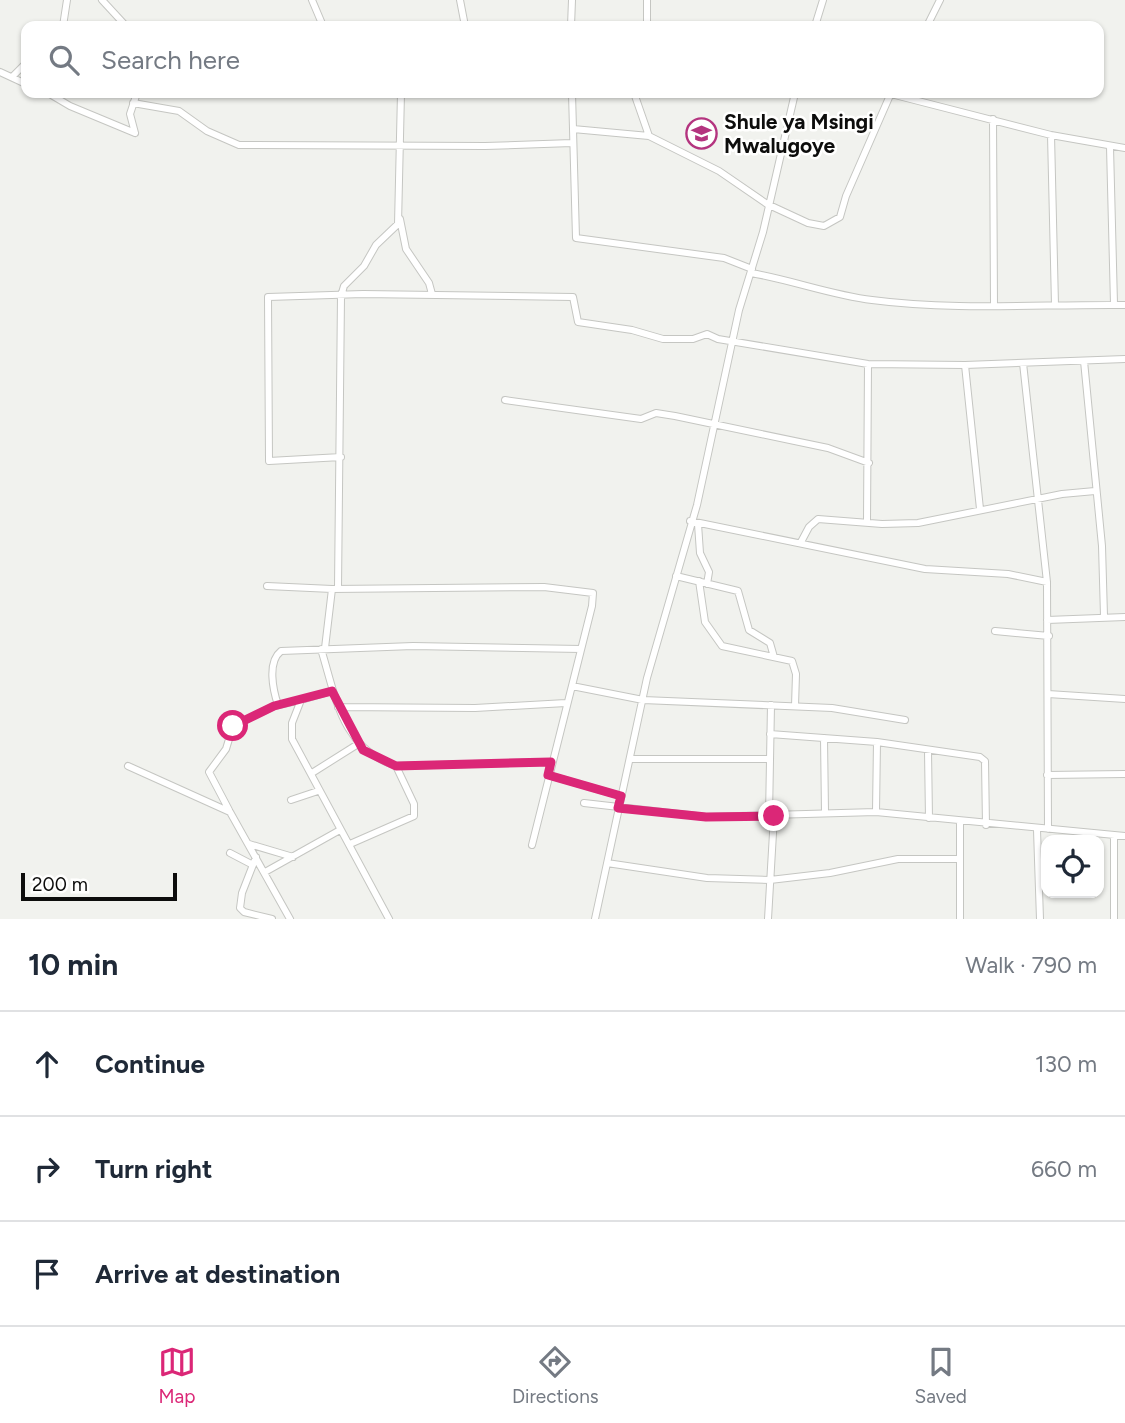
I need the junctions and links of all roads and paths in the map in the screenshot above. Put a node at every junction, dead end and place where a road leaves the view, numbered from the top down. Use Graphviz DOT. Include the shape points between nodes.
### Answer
graph roads {
  1 [pos="67,0"];
  2 [pos="102,0"];
  3 [pos="312,0"];
  4 [pos="460,0"];
  5 [pos="572,0"];
  6 [pos="647,0"];
  7 [pos="823,0"];
  8 [pos="940,0"];
  9 [pos="64,21"];
  10 [pos="121,21"];
  11 [pos="321,21"];
  12 [pos="464,21"];
  13 [pos="571,21"];
  14 [pos="647,21"];
  15 [pos="817,21"];
  16 [pos="930,21"];
  17 [pos="21,68"];
  18 [pos="0,72"];
  19 [pos="12,78"];
  20 [pos="21,81"];
  21 [pos="56,98"];
  22 [pos="135,98"];
  23 [pos="401,98"];
  24 [pos="572,98"];
  25 [pos="637,98"];
  26 [pos="794,98"];
  27 [pos="889,98"];
  28 [pos="911,98"];
  29 [pos="133,103"];
  30 [pos="993,118"];
  31 [pos="573,129"];
  32 [pos="1051,135"];
  33 [pos="649,136"];
  34 [pos="572,143"];
  35 [pos="399,146"];
  36 [pos="1110,147"];
  37 [pos="1125,148"];
  38 [pos="767,204"];
  39 [pos="399,218"];
  40 [pos="751,271"];
  41 [pos="432,295"];
  42 [pos="341,296"];
  43 [pos="1114,304"];
  44 [pos="1125,304"];
  45 [pos="1055,305"];
  46 [pos="994,306"];
  47 [pos="732,342"];
  48 [pos="1125,359"];
  49 [pos="1084,361"];
  50 [pos="1023,363"];
  51 [pos="868,364"];
  52 [pos="965,365"];
  53 [pos="505,400"];
  54 [pos="713,425"];
  55 [pos="341,457"];
  56 [pos="869,463"];
  57 [pos="1096,491"];
  58 [pos="1040,500"];
  59 [pos="980,509"];
  60 [pos="694,523"];
  61 [pos="867,523"];
  62 [pos="801,542"];
  63 [pos="676,576"];
  64 [pos="699,581"];
  65 [pos="1047,582"];
  66 [pos="707,584"];
  67 [pos="267,586"];
  68 [pos="335,589"];
  69 [pos="1104,616"];
  70 [pos="1125,617"];
  71 [pos="1047,620"];
  72 [pos="995,631"];
  73 [pos="1049,636"];
  74 [pos="323,649"];
  75 [pos="581,649"];
  76 [pos="774,657"];
  77 [pos="572,686"];
  78 [pos="332,691"];
  79 [pos="1048,694"];
  80 [pos="1125,699"];
  81 [pos="301,700"];
  82 [pos="643,700"];
  83 [pos="566,703"];
  84 [pos="278,705"];
  85 [pos="771,705"];
  86 [pos="338,706"];
  87 [pos="795,706"];
  88 [pos="905,720"];
  89 [pos="770,734"];
  90 [pos="824,738"];
  91 [pos="877,742"];
  92 [pos="358,744"];
  93 [pos="928,751"];
  94 [pos="630,759"];
  95 [pos="768,759"];
  96 [pos="551,762"];
  97 [pos="128,766"];
  98 [pos="396,766"];
  99 [pos="312,773"];
  100 [pos="548,775"];
  101 [pos="1047,775"];
  102 [pos="1125,775"];
  103 [pos="318,790"];
  104 [pos="621,796"];
  105 [pos="290,800"];
  106 [pos="584,803"];
  107 [pos="618,808"];
  108 [pos="230,811"];
  109 [pos="825,812"];
  110 [pos="876,813"];
  111 [pos="771,816"];
  112 [pos="929,818"];
  113 [pos="960,822"];
  114 [pos="986,825"];
  115 [pos="1048,829"];
  116 [pos="340,830"];
  117 [pos="1037,830"];
  118 [pos="1114,835"];
  119 [pos="1125,836"];
  120 [pos="249,844"];
  121 [pos="350,844"];
  122 [pos="532,845"];
  123 [pos="230,853"];
  124 [pos="256,857"];
  125 [pos="293,857"];
  126 [pos="960,859"];
  127 [pos="607,863"];
  128 [pos="253,865"];
  129 [pos="265,872"];
  130 [pos="770,880"];
  131 [pos="272,919"];
  132 [pos="290,919"];
  133 [pos="390,919"];
  134 [pos="594,919"];
  135 [pos="768,919"];
  136 [pos="960,919"];
  137 [pos="1040,919"];
  138 [pos="1114,919"];
  1 -- 9 [label="street"];
  2 -- 10 [label="street"];
  3 -- 11 [label="street"];
  4 -- 12 [label="street"];
  5 -- 13 [label="street"];
  6 -- 14 [label="street"];
  7 -- 15 [label="street"];
  8 -- 16 [label="street"];
  17 -- 19 [label="street"];
  18 -- 19 [label="street"];
  19 -- 20 [label="street"];
  21 -- 29 [label="street" via="135,133 130,114"];
  22 -- 29 [label="street"];
  23 -- 35 [label="street"];
  24 -- 31 [label="street"];
  25 -- 33 [label="street"];
  26 -- 38 [label="street"];
  27 -- 38 [label="street" via="837,220 817,226"];
  28 -- 30 [label="street"];
  29 -- 35 [label="street" via="179,111 234,144"];
  30 -- 32 [label="street"];
  30 -- 46 [label="street"];
  31 -- 33 [label="street"];
  31 -- 34 [label="street"];
  32 -- 36 [label="street"];
  32 -- 45 [label="street"];
  33 -- 38 [label="street" via="719,171"];
  34 -- 35 [label="street"];
  34 -- 40 [label="street" via="576,238 724,258"];
  35 -- 39 [label="street"];
  36 -- 37 [label="street"];
  36 -- 43 [label="street"];
  38 -- 40 [label="street"];
  39 -- 41 [label="street" via="406,249"];
  39 -- 42 [label="street" via="344,286"];
  40 -- 46 [label="street" via="871,300"];
  40 -- 47 [label="street"];
  41 -- 42 [label="street"];
  41 -- 47 [label="street" via="573,297 578,322 663,339 707,334"];
  42 -- 55 [label="street"];
  42 -- 55 [label="street" via="266,300 269,461"];
  43 -- 44 [label="street"];
  43 -- 45 [label="street"];
  45 -- 46 [label="street"];
  47 -- 51 [label="street"];
  47 -- 54 [label="street"];
  48 -- 49 [label="street"];
  49 -- 50 [label="street"];
  49 -- 57 [label="street"];
  50 -- 52 [label="street"];
  50 -- 58 [label="street"];
  51 -- 52 [label="street"];
  51 -- 56 [label="street"];
  52 -- 59 [label="street"];
  53 -- 54 [label="street" via="641,419 656,413"];
  54 -- 56 [label="street" via="828,448"];
  54 -- 60 [label="street"];
  55 -- 68 [label="street"];
  56 -- 61 [label="street"];
  57 -- 58 [label="street"];
  57 -- 69 [label="street"];
  58 -- 59 [label="street"];
  58 -- 65 [label="street"];
  59 -- 61 [label="street" via="918,523"];
  60 -- 62 [label="street"];
  60 -- 63 [label="street"];
  60 -- 66 [label="street" via="709,572"];
  61 -- 62 [label="street" via="818,519"];
  62 -- 65 [label="street" via="925,569 1008,574"];
  63 -- 64 [label="street"];
  63 -- 82 [label="street"];
  64 -- 66 [label="street"];
  64 -- 76 [label="street" via="705,622 722,646"];
  65 -- 71 [label="street"];
  66 -- 76 [label="street" via="738,591 749,630 770,643"];
  67 -- 68 [label="street"];
  68 -- 74 [label="street"];
  68 -- 75 [label="street" via="457,586 590,591 594,599"];
  69 -- 70 [label="street"];
  69 -- 71 [label="street"];
  71 -- 73 [label="street"];
  72 -- 73 [label="street"];
  73 -- 79 [label="street"];
  74 -- 75 [label="street"];
  74 -- 78 [label="street"];
  74 -- 84 [label="street" via="277,654 272,687"];
  75 -- 77 [label="street"];
  76 -- 87 [label="street" via="789,659 795,668"];
  77 -- 82 [label="street"];
  77 -- 83 [label="street"];
  78 -- 81 [label="street"];
  78 -- 86 [label="street"];
  79 -- 80 [label="street"];
  79 -- 101 [label="street"];
  81 -- 84 [label="street"];
  81 -- 99 [label="street" via="291,736"];
  82 -- 85 [label="street"];
  82 -- 94 [label="street"];
  83 -- 86 [label="street" via="475,708"];
  83 -- 96 [label="street"];
  84 -- 108 [label="street" via="233,726 225,752 210,769"];
  85 -- 87 [label="street"];
  85 -- 89 [label="street"];
  86 -- 92 [label="street"];
  87 -- 88 [label="street"];
  89 -- 90 [label="street"];
  89 -- 95 [label="street"];
  90 -- 91 [label="street"];
  90 -- 109 [label="street"];
  91 -- 93 [label="street"];
  91 -- 110 [label="street"];
  92 -- 98 [label="street" via="372,757"];
  92 -- 99 [label="street"];
  93 -- 112 [label="street"];
  93 -- 114 [label="street" via="985,761"];
  94 -- 95 [label="street"];
  94 -- 104 [label="street"];
  95 -- 111 [label="street"];
  96 -- 98 [label="street"];
  96 -- 100 [label="street"];
  97 -- 108 [label="street"];
  98 -- 121 [label="street" via="414,804 414,816"];
  99 -- 103 [label="street"];
  100 -- 104 [label="street"];
  100 -- 122 [label="street"];
  101 -- 102 [label="street"];
  101 -- 115 [label="street"];
  103 -- 105 [label="street"];
  103 -- 116 [label="street"];
  104 -- 107 [label="street"];
  106 -- 107 [label="street"];
  107 -- 111 [label="street" via="706,817"];
  107 -- 127 [label="street"];
  108 -- 120 [label="street"];
  109 -- 110 [label="street"];
  109 -- 111 [label="street"];
  110 -- 112 [label="street"];
  111 -- 130 [label="street"];
  112 -- 113 [label="street"];
  113 -- 114 [label="street"];
  113 -- 126 [label="street"];
  114 -- 117 [label="street"];
  115 -- 117 [label="street"];
  115 -- 118 [label="street"];
  116 -- 121 [label="street"];
  116 -- 125 [label="street"];
  117 -- 137 [label="street"];
  118 -- 119 [label="street"];
  118 -- 138 [label="street"];
  120 -- 124 [label="street"];
  120 -- 125 [label="street"];
  121 -- 133 [label="street"];
  123 -- 128 [label="street"];
  124 -- 128 [label="street"];
  124 -- 129 [label="street"];
  125 -- 129 [label="street"];
  126 -- 130 [label="street" via="898,859"];
  126 -- 136 [label="street"];
  127 -- 130 [label="street" via="707,878"];
  127 -- 134 [label="street"];
  128 -- 131 [label="street" via="241,909"];
  129 -- 132 [label="street"];
  130 -- 135 [label="street"];
}
